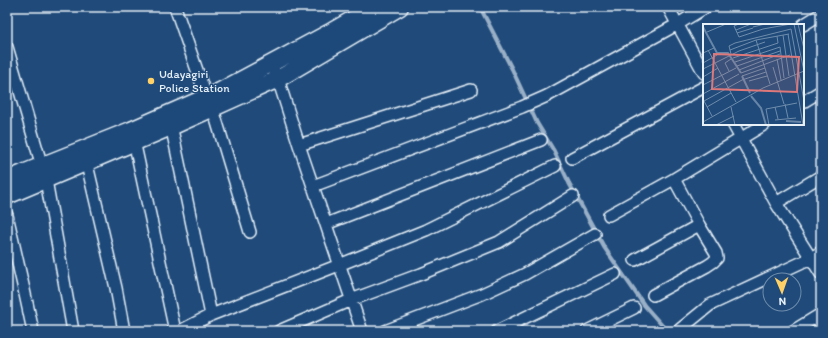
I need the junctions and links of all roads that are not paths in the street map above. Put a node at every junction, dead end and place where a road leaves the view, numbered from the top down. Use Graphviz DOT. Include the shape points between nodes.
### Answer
graph roads {
  1 [pos="175,7"];
  2 [pos="374,7"];
  3 [pos="400,7"];
  4 [pos="668,7"];
  5 [pos="706,7"];
  6 [pos="821,14"];
  7 [pos="678,24"];
  8 [pos="804,24"];
  9 [pos="7,47"];
  10 [pos="271,64"];
  11 [pos="703,72"];
  12 [pos="278,79"];
  13 [pos="703,88"];
  14 [pos="471,90"];
  15 [pos="821,91"];
  16 [pos="804,101"];
  17 [pos="209,103"];
  18 [pos="170,121"];
  19 [pos="734,125"];
  20 [pos="763,125"];
  21 [pos="133,136"];
  22 [pos="741,138"];
  23 [pos="541,140"];
  24 [pos="299,145"];
  25 [pos="85,155"];
  26 [pos="572,158"];
  27 [pos="555,166"];
  28 [pos="44,173"];
  29 [pos="821,176"];
  30 [pos="674,179"];
  31 [pos="7,180"];
  32 [pos="313,186"];
  33 [pos="7,196"];
  34 [pos="572,196"];
  35 [pos="776,204"];
  36 [pos="7,215"];
  37 [pos="609,215"];
  38 [pos="326,224"];
  39 [pos="699,225"];
  40 [pos="250,232"];
  41 [pos="595,234"];
  42 [pos="821,252"];
  43 [pos="811,258"];
  44 [pos="635,260"];
  45 [pos="340,265"];
  46 [pos="615,274"];
  47 [pos="821,274"];
  48 [pos="653,295"];
  49 [pos="351,300"];
  50 [pos="634,308"];
  51 [pos="821,314"];
  52 [pos="211,315"];
  53 [pos="680,330"];
  54 [pos="33,331"];
  55 [pos="73,331"];
  56 [pos="124,331"];
  57 [pos="175,331"];
  58 [pos="180,331"];
  59 [pos="279,331"];
  60 [pos="362,331"];
  61 [pos="385,331"];
  62 [pos="497,331"];
  63 [pos="587,331"];
  64 [pos="793,331"];
  1 -- 17 [label="street"];
  2 -- 10 [label="main road"];
  3 -- 12 [label="main road"];
  4 -- 7 [label="street"];
  5 -- 7 [label="street"];
  6 -- 8 [label="street"];
  7 -- 11 [label="street"];
  7 -- 32 [label="street" via="548,96"];
  9 -- 28 [label="street"];
  10 -- 12 [label="street"];
  10 -- 17 [label="main road" via="220,91"];
  12 -- 17 [label="main road"];
  12 -- 24 [label="street"];
  13 -- 26 [label="street"];
  14 -- 24 [label="street"];
  15 -- 16 [label="street"];
  17 -- 18 [label="main road"];
  17 -- 40 [label="street"];
  18 -- 21 [label="main road"];
  18 -- 52 [label="street"];
  19 -- 22 [label="street"];
  20 -- 22 [label="street"];
  21 -- 25 [label="main road"];
  21 -- 57 [label="street"];
  22 -- 30 [label="street"];
  22 -- 35 [label="street"];
  23 -- 38 [label="street"];
  24 -- 32 [label="street"];
  25 -- 28 [label="main road"];
  25 -- 56 [label="street"];
  27 -- 45 [label="street" via="426,230"];
  28 -- 31 [label="main road" via="24,173"];
  28 -- 33 [label="main road"];
  28 -- 55 [label="street"];
  29 -- 35 [label="street"];
  30 -- 37 [label="street"];
  30 -- 39 [label="street"];
  32 -- 38 [label="street"];
  34 -- 49 [label="street" via="499,242"];
  35 -- 43 [label="street"];
  36 -- 54 [label="street"];
  38 -- 45 [label="street"];
  39 -- 44 [label="street"];
  39 -- 48 [label="street" via="717,258"];
  41 -- 61 [label="street" via="519,277"];
  42 -- 43 [label="street"];
  43 -- 47 [label="street"];
  43 -- 53 [label="street" via="710,305"];
  45 -- 49 [label="street"];
  45 -- 52 [label="street"];
  46 -- 62 [label="street"];
  49 -- 59 [label="street"];
  49 -- 60 [label="street"];
  50 -- 63 [label="street"];
  51 -- 64 [label="street"];
  52 -- 58 [label="street"];
}
